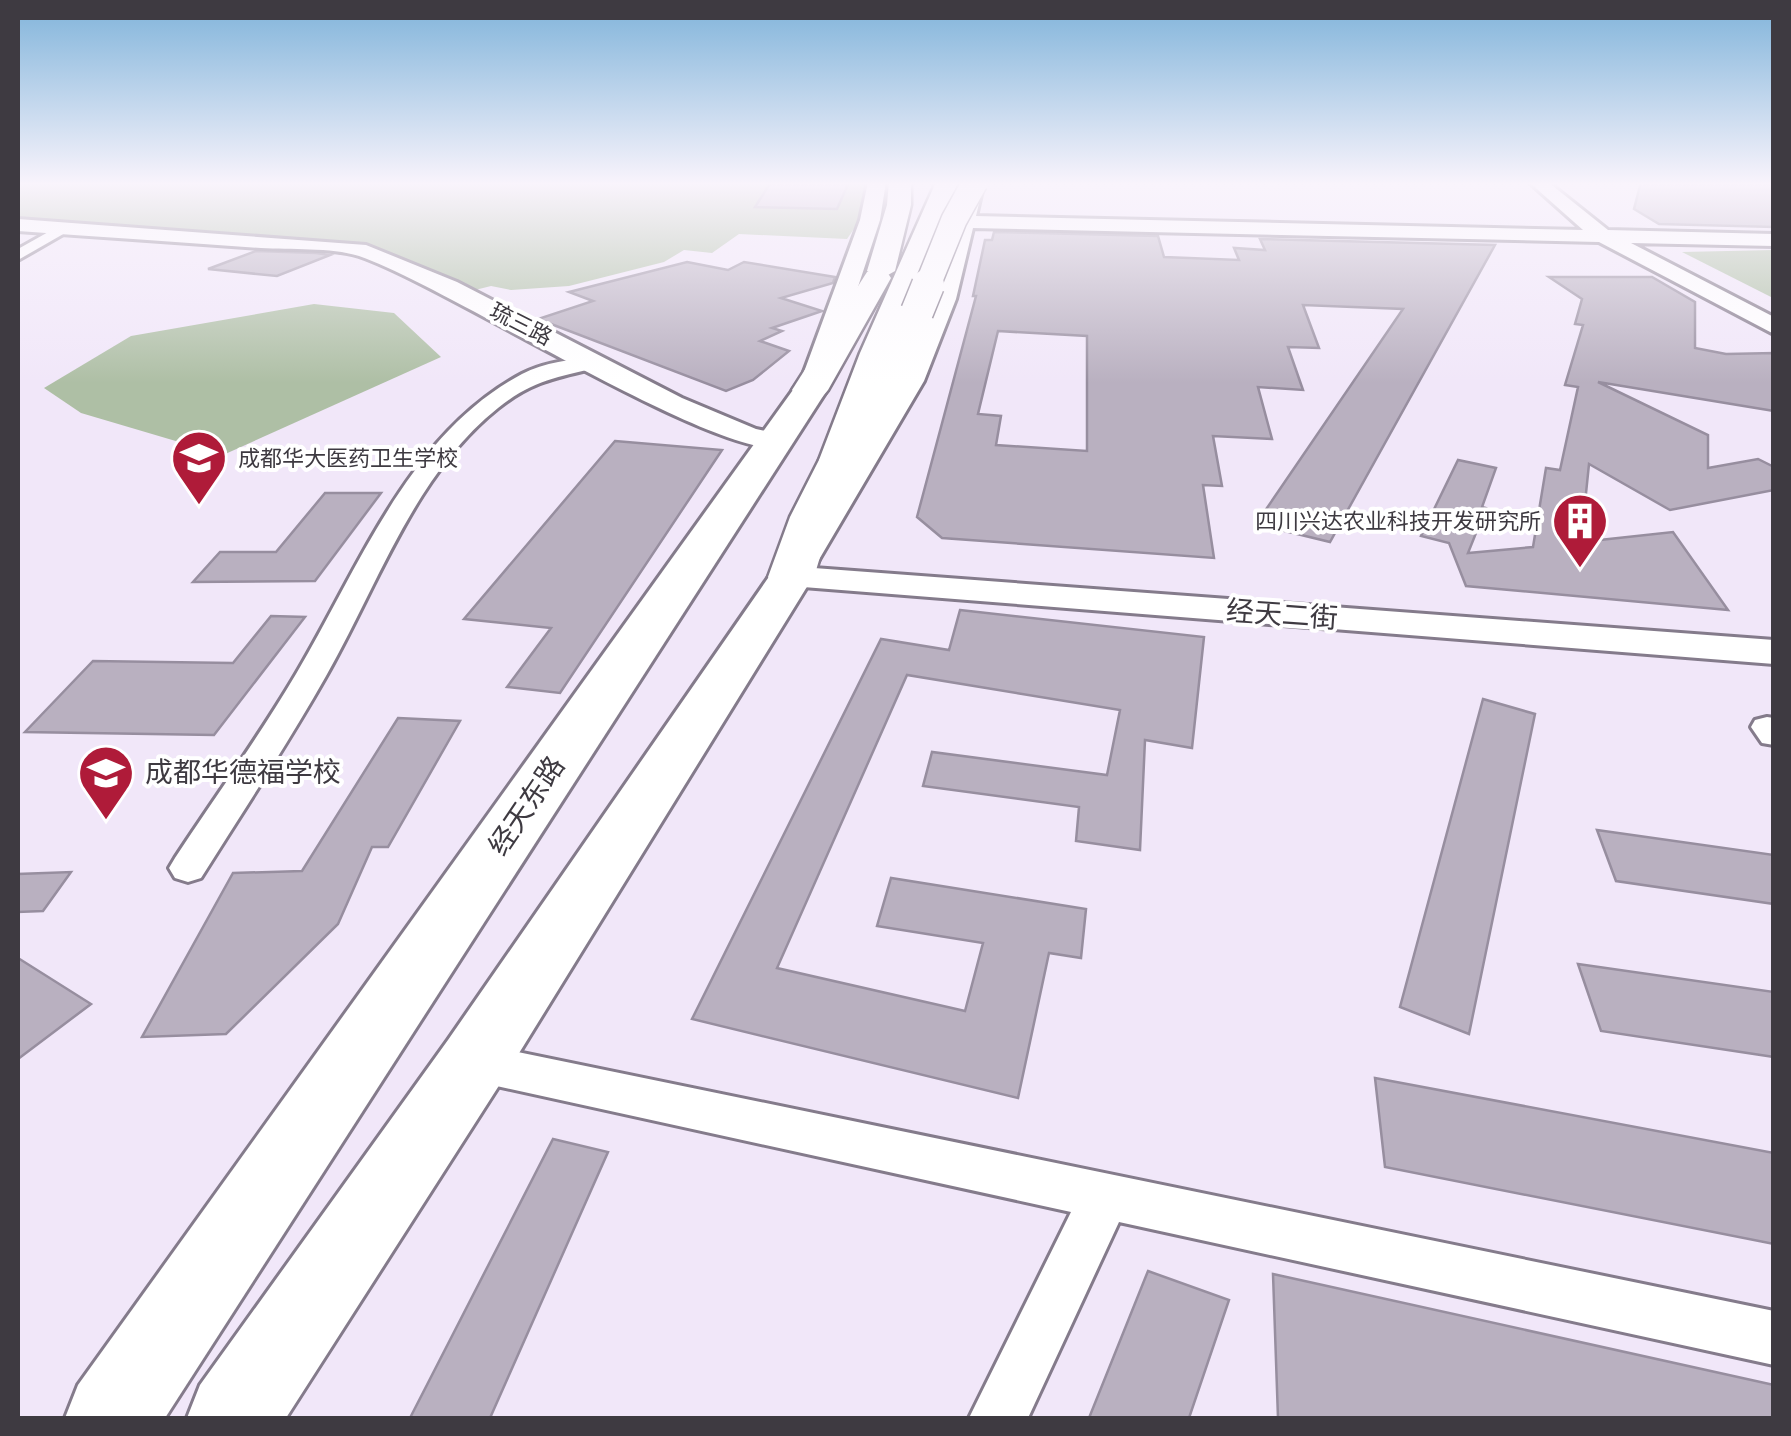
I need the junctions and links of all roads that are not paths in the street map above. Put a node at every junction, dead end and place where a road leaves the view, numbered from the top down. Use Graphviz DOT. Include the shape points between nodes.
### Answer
graph roads {
  1 [pos="360,249"];
  2 [pos="860,249"];
  3 [pos="886,249"];
  4 [pos="892,249"];
  5 [pos="919,249"];
  6 [pos="942,249"];
  7 [pos="958,249"];
  8 [pos="1627,249"];
  9 [pos="881,271"];
  10 [pos="1774,327"];
  11 [pos="596,362"];
  12 [pos="810,390"];
  13 [pos="775,441"];
  14 [pos="839,460"];
  15 [pos="792,577"];
  16 [pos="1774,652"];
  17 [pos="188,868"];
  18 [pos="474,1062"];
  19 [pos="1106,1194"];
  20 [pos="1774,1338"];
  21 [pos="112,1418"];
  22 [pos="233,1418"];
  23 [pos="998,1418"];
  1 -- 11 [label="street, 琉三路"];
  2 -- 12 [label="street"];
  3 -- 9 [label="highway"];
  4 -- 9 [label="highway, 经天东路"];
  5 -- 14 [label="highway"];
  6 -- 14 [label="highway, bridge" via="889,378"];
  7 -- 15 [label="street" via="946,299 911,381"];
  8 -- 10 [label="street"];
  9 -- 12 [label="highway, 经天东路"];
  11 -- 13 [label="street, 琉三路" via="672,404 750,438"];
  11 -- 17 [label="street" via="532,376 448,446 401,509 311,674"];
  12 -- 13 [label="main road, 经天东路"];
  13 -- 21 [label="main road, 经天东路"];
  14 -- 15 [label="highway"];
  15 -- 16 [label="street, 经天二街"];
  15 -- 18 [label="main road"];
  18 -- 19 [label="street"];
  18 -- 22 [label="main road"];
  19 -- 20 [label="street"];
  19 -- 23 [label="street"];
}
